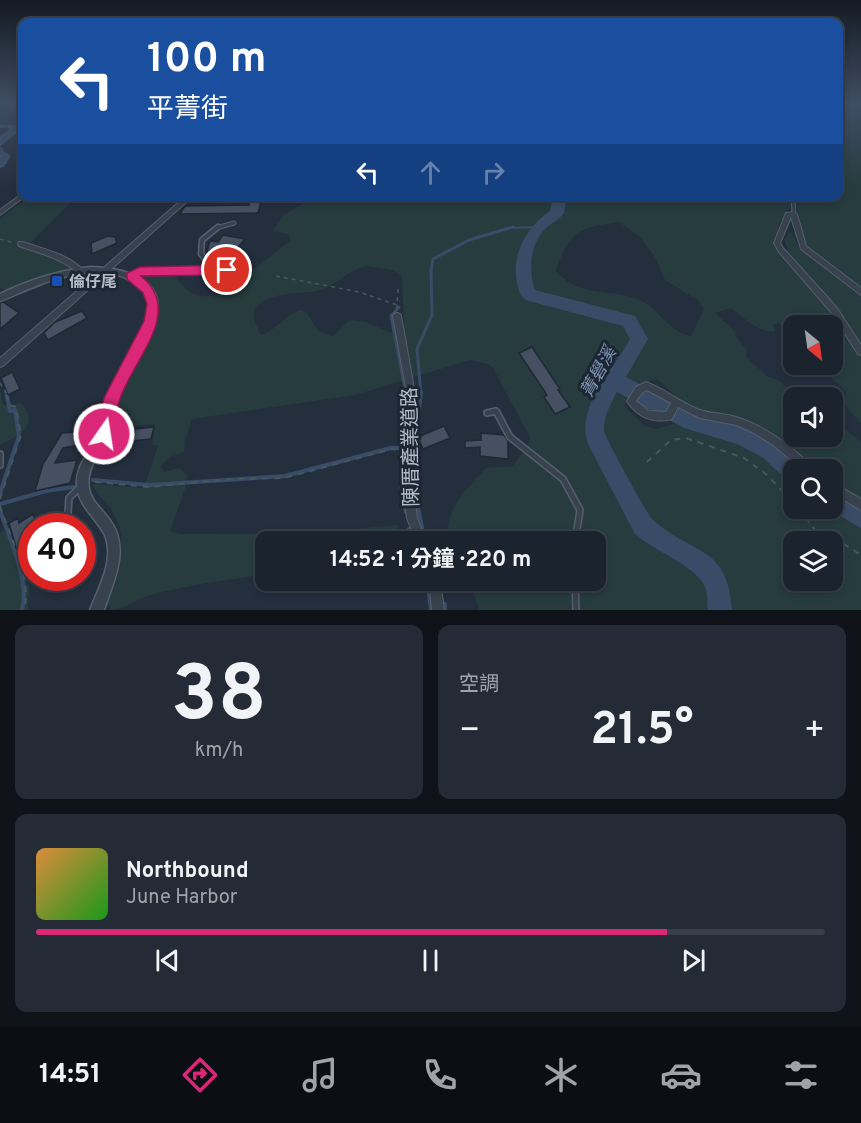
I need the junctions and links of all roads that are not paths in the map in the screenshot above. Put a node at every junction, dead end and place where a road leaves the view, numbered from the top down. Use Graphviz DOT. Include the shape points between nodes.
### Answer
graph roads {
  1 [pos="18,199"];
  2 [pos="184,201"];
  3 [pos="793,201"];
  4 [pos="0,213"];
  5 [pos="794,214"];
  6 [pos="234,223"];
  7 [pos="21,244"];
  8 [pos="247,266"];
  9 [pos="105,268"];
  10 [pos="79,270"];
  11 [pos="216,270"];
  12 [pos="132,276"];
  13 [pos="861,292"];
  14 [pos="0,298"];
  15 [pos="397,316"];
  16 [pos="861,352"];
  17 [pos="0,363"];
  18 [pos="675,404"];
  19 [pos="487,413"];
  20 [pos="0,454"];
  21 [pos="799,459"];
  22 [pos="0,465"];
  23 [pos="81,486"];
  24 [pos="843,494"];
  25 [pos="861,505"];
  26 [pos="68,513"];
  27 [pos="417,531"];
  28 [pos="577,531"];
  29 [pos="435,591"];
  30 [pos="575,591"];
  31 [pos="97,610"];
  32 [pos="438,610"];
  33 [pos="576,610"];
  1 -- 4 [label="street"];
  2 -- 9 [label="street"];
  3 -- 5 [label="lane"];
  5 -- 13 [label="street" via="803,247"];
  5 -- 16 [label="street" via="788,215 777,243 834,309"];
  6 -- 11 [label="lane" via="220,225 202,240 201,254"];
  7 -- 10 [label="street"];
  8 -- 11 [label="lane"];
  9 -- 10 [label="street"];
  9 -- 12 [label="street"];
  9 -- 17 [label="street"];
  10 -- 14 [label="street"];
  11 -- 12 [label="lane" via="140,271"];
  12 -- 23 [label="street" via="148,290 154,304 151,322 112,398 104,434 85,466"];
  15 -- 27 [label="street, 陳厝產業道路" via="413,405 408,488"];
  18 -- 18 [label="street" via="646,386 631,401 641,412 655,418 669,416"];
  18 -- 21 [label="street" via="702,415 736,421"];
  19 -- 28 [label="lane" via="496,411 510,437 563,479 580,510"];
  20 -- 22 [label="lane"];
  23 -- 26 [label="lane" via="69,498"];
  23 -- 31 [label="street" via="88,503 111,530 114,545 112,566"];
  24 -- 25 [label="street"];
  29 -- 32 [label="street"];
  30 -- 33 [label="lane"];
}
